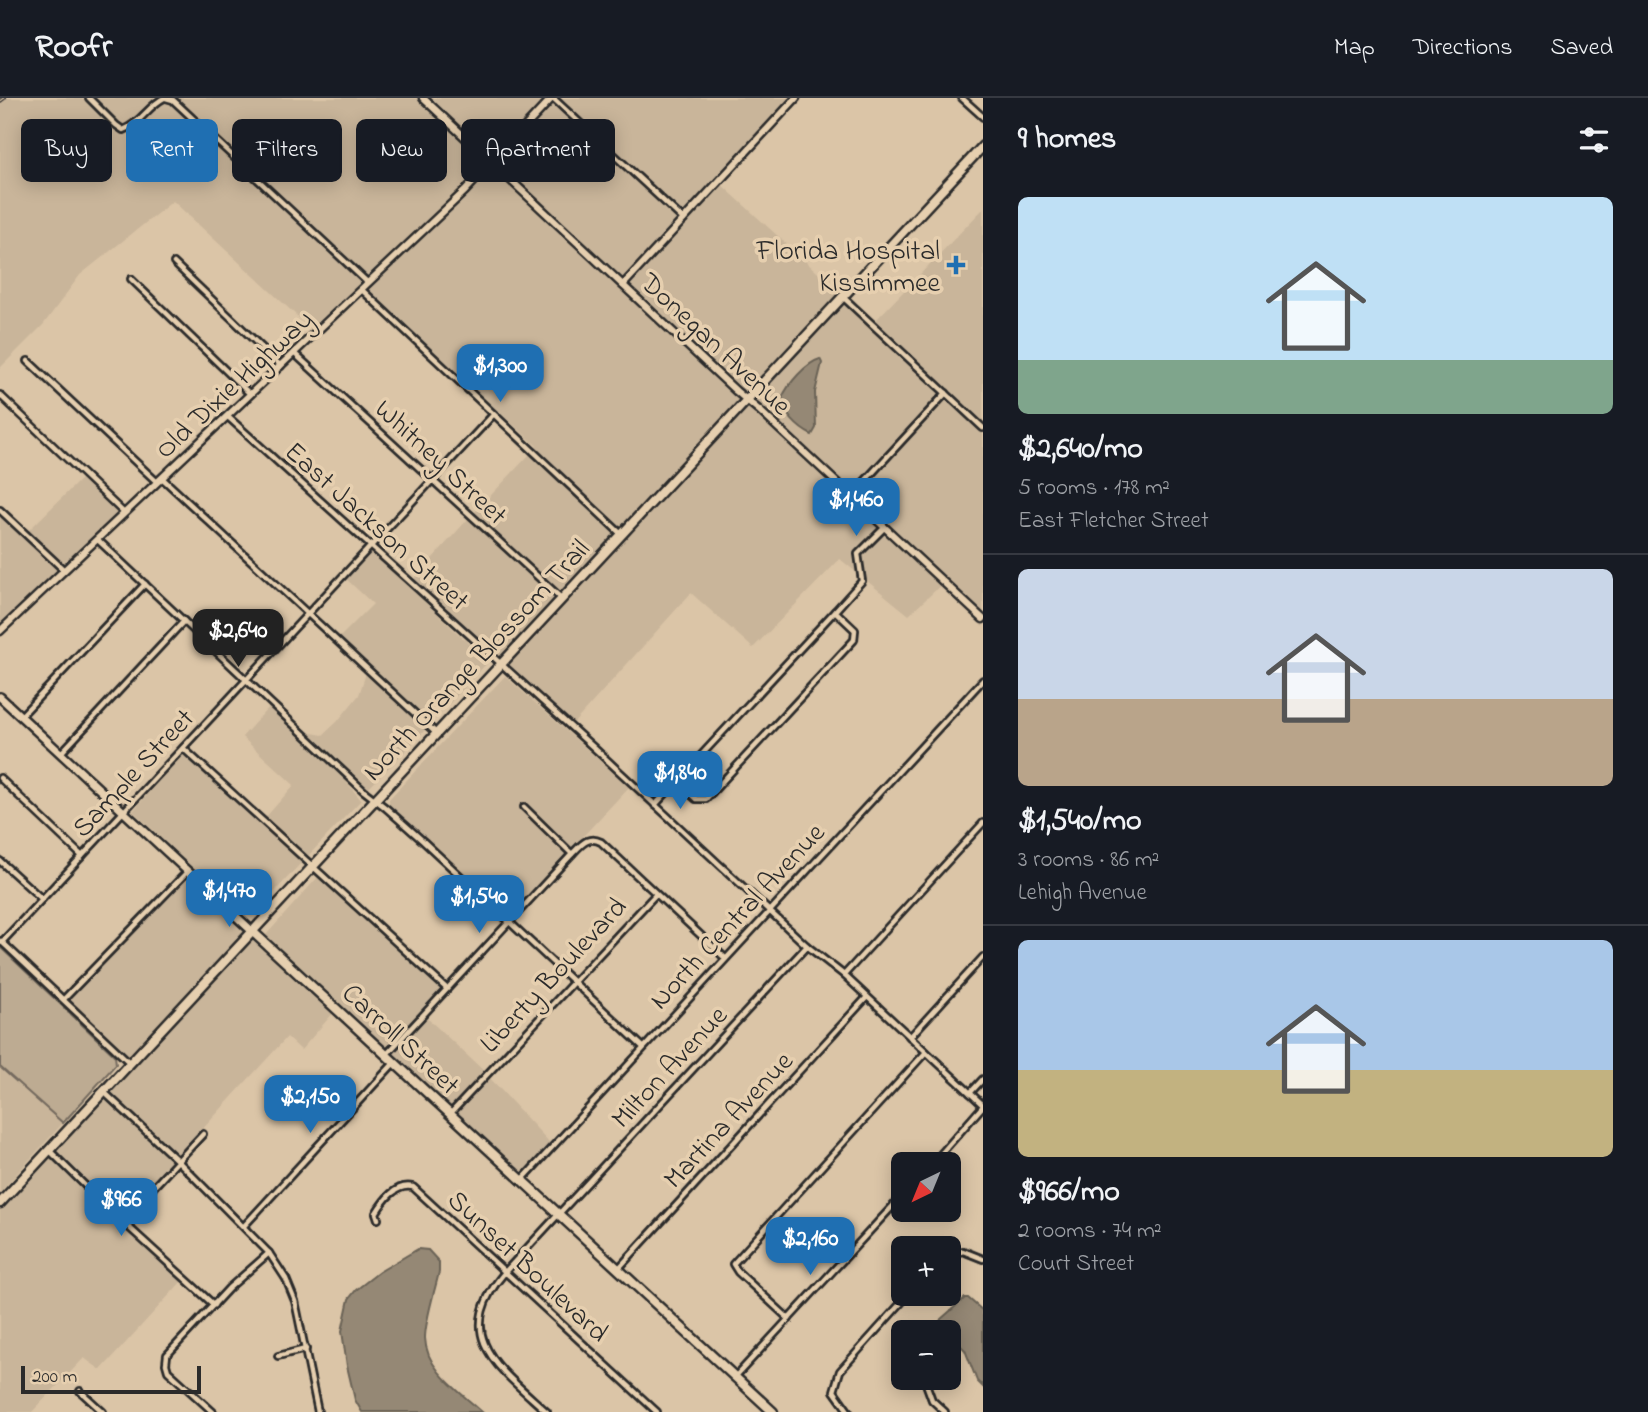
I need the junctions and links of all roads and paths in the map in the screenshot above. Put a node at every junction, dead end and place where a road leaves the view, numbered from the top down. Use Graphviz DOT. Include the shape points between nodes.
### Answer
graph roads {
  1 [pos="89,98"];
  2 [pos="165,98"];
  3 [pos="423,98"];
  4 [pos="552,98"];
  5 [pos="796,98"];
  6 [pos="962,98"];
  7 [pos="983,117"];
  8 [pos="532,119"];
  9 [pos="461,133"];
  10 [pos="983,146"];
  11 [pos="473,182"];
  12 [pos="513,182"];
  13 [pos="684,220"];
  14 [pos="174,263"];
  15 [pos="131,279"];
  16 [pos="369,283"];
  17 [pos="623,285"];
  18 [pos="362,290"];
  19 [pos="843,297"];
  20 [pos="295,354"];
  21 [pos="28,361"];
  22 [pos="281,366"];
  23 [pos="946,393"];
  24 [pos="251,394"];
  25 [pos="0,395"];
  26 [pos="747,400"];
  27 [pos="493,415"];
  28 [pos="227,416"];
  29 [pos="983,428"];
  30 [pos="160,480"];
  31 [pos="430,480"];
  32 [pos="851,496"];
  33 [pos="0,510"];
  34 [pos="125,514"];
  35 [pos="884,527"];
  36 [pos="622,534"];
  37 [pos="98,540"];
  38 [pos="370,545"];
  39 [pos="65,571"];
  40 [pos="145,584"];
  41 [pos="562,599"];
  42 [pos="835,611"];
  43 [pos="307,613"];
  44 [pos="983,619"];
  45 [pos="184,621"];
  46 [pos="1,630"];
  47 [pos="500,665"];
  48 [pos="246,680"];
  49 [pos="983,680"];
  50 [pos="0,697"];
  51 [pos="21,717"];
  52 [pos="436,734"];
  53 [pos="183,748"];
  54 [pos="61,753"];
  55 [pos="0,778"];
  56 [pos="677,781"];
  57 [pos="375,799"];
  58 [pos="655,805"];
  59 [pos="524,807"];
  60 [pos="124,812"];
  61 [pos="983,823"];
  62 [pos="572,853"];
  63 [pos="82,856"];
  64 [pos="0,861"];
  65 [pos="313,866"];
  66 [pos="188,871"];
  67 [pos="656,894"];
  68 [pos="42,899"];
  69 [pos="769,911"];
  70 [pos="509,921"];
  71 [pos="253,932"];
  72 [pos="1,941"];
  73 [pos="807,946"];
  74 [pos="983,957"];
  75 [pos="725,958"];
  76 [pos="844,975"];
  77 [pos="574,981"];
  78 [pos="446,988"];
  79 [pos="867,997"];
  80 [pos="64,999"];
  81 [pos="910,1037"];
  82 [pos="643,1047"];
  83 [pos="926,1052"];
  84 [pos="386,1055"];
  85 [pos="395,1062"];
  86 [pos="130,1063"];
  87 [pos="983,1079"];
  88 [pos="104,1092"];
  89 [pos="970,1093"];
  90 [pos="983,1106"];
  91 [pos="450,1114"];
  92 [pos="203,1135"];
  93 [pos="49,1150"];
  94 [pos="943,1152"];
  95 [pos="178,1161"];
  96 [pos="522,1181"];
  97 [pos="0,1203"];
  98 [pos="891,1208"];
  99 [pos="559,1215"];
  100 [pos="377,1219"];
  101 [pos="122,1221"];
  102 [pos="244,1226"];
  103 [pos="961,1252"];
  104 [pos="269,1253"];
  105 [pos="983,1259"];
  106 [pos="618,1269"];
  107 [pos="505,1272"];
  108 [pos="214,1305"];
  109 [pos="898,1306"];
  110 [pos="789,1319"];
  111 [pos="306,1349"];
  112 [pos="278,1356"];
  113 [pos="735,1377"];
  114 [pos="928,1390"];
  115 [pos="80,1391"];
  116 [pos="767,1410"];
  117 [pos="103,1412"];
  118 [pos="213,1412"];
  119 [pos="318,1412"];
  120 [pos="547,1412"];
  121 [pos="657,1412"];
  122 [pos="849,1412"];
  123 [pos="945,1412"];
  1 -- 2 [label="street" via="123,130"];
  2 -- 16 [label="street" via="173,100"];
  3 -- 9 [label="street, Donegan Avenue"];
  4 -- 8 [label="street, Old Dixie Highway"];
  4 -- 13 [label="street"];
  5 -- 13 [label="street"];
  6 -- 7 [label="street"];
  10 -- 19 [label="main road, North Orange Blossom Trail"];
  11 -- 16 [label="street, Old Dixie Highway"];
  12 -- 17 [label="street, Donegan Avenue"];
  13 -- 17 [label="street"];
  14 -- 22 [label="street"];
  15 -- 24 [label="street"];
  16 -- 18 [label="street, Old Dixie Highway"];
  17 -- 26 [label="street, Donegan Avenue"];
  18 -- 20 [label="street, Old Dixie Highway"];
  18 -- 27 [label="street"];
  19 -- 23 [label="street"];
  19 -- 26 [label="main road, North Orange Blossom Trail"];
  20 -- 22 [label="street, Old Dixie Highway"];
  20 -- 31 [label="street, Whitney Street"];
  21 -- 30 [label="street"];
  22 -- 24 [label="street, Old Dixie Highway"];
  23 -- 29 [label="street"];
  23 -- 32 [label="street"];
  24 -- 28 [label="street, Old Dixie Highway"];
  25 -- 34 [label="street"];
  26 -- 32 [label="street, Donegan Avenue"];
  26 -- 36 [label="main road, North Orange Blossom Trail"];
  27 -- 31 [label="street, Sample Street"];
  27 -- 36 [label="street"];
  28 -- 30 [label="street, Old Dixie Highway"];
  28 -- 38 [label="street, East Jackson Street"];
  30 -- 34 [label="street, Old Dixie Highway"];
  30 -- 43 [label="street"];
  31 -- 38 [label="street, Sample Street"];
  31 -- 41 [label="street, Whitney Street"];
  32 -- 35 [label="street, Donegan Avenue"];
  33 -- 39 [label="street"];
  34 -- 37 [label="street, Old Dixie Highway"];
  35 -- 42 [label="street" via="858,554 862,581"];
  35 -- 44 [label="street, Donegan Avenue"];
  36 -- 41 [label="main road, North Orange Blossom Trail"];
  37 -- 39 [label="street, Old Dixie Highway"];
  37 -- 40 [label="street"];
  38 -- 43 [label="street, Sample Street"];
  38 -- 47 [label="street, East Jackson Street"];
  39 -- 46 [label="street, Old Dixie Highway"];
  40 -- 45 [label="street"];
  40 -- 51 [label="street"];
  41 -- 47 [label="main road, North Orange Blossom Trail"];
  42 -- 56 [label="street"];
  42 -- 56 [label="street" via="855,630 854,640 715,791 699,800"];
  43 -- 48 [label="street, Sample Street"];
  43 -- 52 [label="street"];
  45 -- 48 [label="street"];
  45 -- 54 [label="street"];
  47 -- 52 [label="main road, North Orange Blossom Trail"];
  47 -- 58 [label="street, East Jackson Street"];
  48 -- 53 [label="street, Sample Street"];
  48 -- 57 [label="street"];
  49 -- 69 [label="street, North Central Avenue"];
  50 -- 51 [label="main road, Carroll Street"];
  51 -- 54 [label="main road, Carroll Street"];
  52 -- 57 [label="main road, North Orange Blossom Trail"];
  53 -- 60 [label="street, Sample Street"];
  53 -- 65 [label="street"];
  54 -- 60 [label="main road, Carroll Street"];
  55 -- 63 [label="street"];
  56 -- 58 [label="street"];
  57 -- 65 [label="main road, North Orange Blossom Trail"];
  57 -- 70 [label="street"];
  58 -- 69 [label="street, East Jackson Street"];
  59 -- 62 [label="street"];
  60 -- 63 [label="street, Sample Street"];
  60 -- 66 [label="main road, Carroll Street"];
  61 -- 76 [label="street"];
  62 -- 67 [label="street" via="590,839 601,842"];
  62 -- 70 [label="street"];
  63 -- 68 [label="street, Sample Street"];
  64 -- 68 [label="street"];
  65 -- 71 [label="main road, North Orange Blossom Trail"];
  65 -- 78 [label="street"];
  66 -- 71 [label="main road, Carroll Street"];
  66 -- 80 [label="street"];
  67 -- 75 [label="street"];
  67 -- 77 [label="street, Liberty Boulevard"];
  68 -- 72 [label="street, Sample Street"];
  69 -- 73 [label="street, East Jackson Street"];
  69 -- 75 [label="street, North Central Avenue"];
  70 -- 77 [label="street"];
  70 -- 78 [label="street"];
  71 -- 84 [label="main road, Carroll Street"];
  71 -- 86 [label="main road, North Orange Blossom Trail"];
  72 -- 80 [label="street"];
  73 -- 76 [label="street, East Jackson Street"];
  73 -- 99 [label="street, Milton Avenue"];
  74 -- 81 [label="street"];
  75 -- 82 [label="street, North Central Avenue"];
  76 -- 79 [label="street, East Jackson Street"];
  77 -- 82 [label="street"];
  77 -- 91 [label="street, Liberty Boulevard"];
  78 -- 84 [label="street"];
  79 -- 81 [label="street, East Jackson Street"];
  79 -- 106 [label="street, Martina Avenue"];
  80 -- 86 [label="street"];
  81 -- 83 [label="street, East Jackson Street"];
  82 -- 96 [label="street, North Central Avenue"];
  83 -- 89 [label="street, East Jackson Street"];
  83 -- 110 [label="street" via="733,1264"];
  84 -- 85 [label="main road, Carroll Street"];
  85 -- 91 [label="main road, Carroll Street"];
  85 -- 102 [label="street"];
  86 -- 88 [label="main road, North Orange Blossom Trail"];
  87 -- 89 [label="street"];
  88 -- 93 [label="main road, North Orange Blossom Trail"];
  88 -- 95 [label="street"];
  89 -- 90 [label="street, East Jackson Street"];
  90 -- 94 [label="street"];
  91 -- 96 [label="main road, Carroll Street"];
  92 -- 95 [label="street"];
  93 -- 97 [label="main road, North Orange Blossom Trail"];
  93 -- 101 [label="street"];
  95 -- 101 [label="street"];
  95 -- 102 [label="street"];
  96 -- 99 [label="main road, Carroll Street"];
  98 -- 110 [label="street"];
  99 -- 106 [label="main road, Carroll Street"];
  99 -- 107 [label="street, Milton Avenue"];
  100 -- 107 [label="street, Sunset Boulevard" via="376,1213 395,1189 413,1187"];
  101 -- 108 [label="street"];
  102 -- 104 [label="street"];
  103 -- 105 [label="street"];
  104 -- 108 [label="street"];
  104 -- 111 [label="street" via="295,1301"];
  106 -- 113 [label="main road, Carroll Street"];
  107 -- 120 [label="street, Milton Avenue" via="484,1303 482,1337 499,1369"];
  107 -- 121 [label="street, Sunset Boulevard"];
  108 -- 118 [label="street" via="167,1355 166,1364"];
  109 -- 122 [label="street" via="840,1371 834,1391"];
  110 -- 113 [label="street"];
  111 -- 112 [label="street"];
  111 -- 119 [label="street"];
  113 -- 116 [label="main road, Carroll Street"];
  114 -- 123 [label="street"];
  115 -- 117 [label="street"];
}
